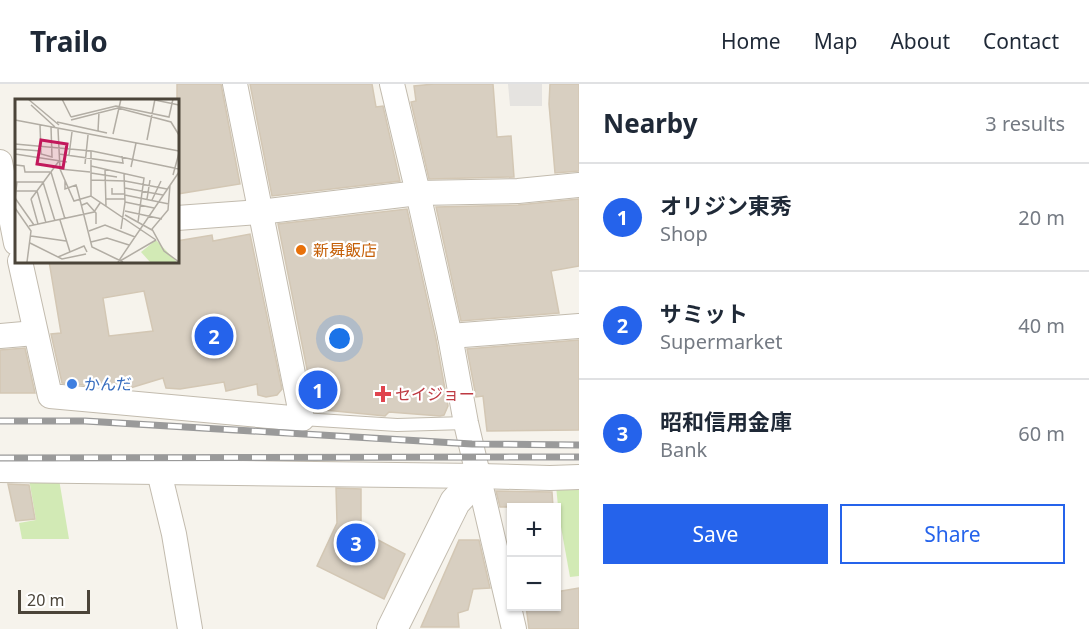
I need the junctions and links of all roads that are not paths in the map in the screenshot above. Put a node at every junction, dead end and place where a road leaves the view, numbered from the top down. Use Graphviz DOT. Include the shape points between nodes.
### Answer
graph roads {
  1 [pos="235,84"];
  2 [pos="392,84"];
  3 [pos="0,162"];
  4 [pos="579,184"];
  5 [pos="418,193"];
  6 [pos="260,212"];
  7 [pos="178,218"];
  8 [pos="12,233"];
  9 [pos="20,262"];
  10 [pos="579,326"];
  11 [pos="35,333"];
  12 [pos="0,336"];
  13 [pos="450,336"];
  14 [pos="302,419"];
  15 [pos="466,423"];
  16 [pos="0,470"];
  17 [pos="159,472"];
  18 [pos="479,476"];
  19 [pos="579,477"];
  20 [pos="190,629"];
  21 [pos="392,629"];
  22 [pos="514,629"];
  1 -- 6 [label="street"];
  2 -- 5 [label="street"];
  3 -- 8 [label="street"];
  4 -- 5 [label="street" via="518,191"];
  5 -- 6 [label="street"];
  5 -- 13 [label="street"];
  6 -- 7 [label="street"];
  6 -- 14 [label="street"];
  9 -- 11 [label="street"];
  10 -- 13 [label="street"];
  11 -- 12 [label="street"];
  11 -- 14 [label="street" via="50,396"];
  13 -- 15 [label="street"];
  14 -- 15 [label="lane" via="397,425"];
  15 -- 18 [label="street"];
  16 -- 17 [label="street"];
  17 -- 18 [label="street"];
  17 -- 20 [label="street"];
  18 -- 19 [label="street"];
  18 -- 21 [label="street" via="455,502"];
  18 -- 22 [label="street"];
}
